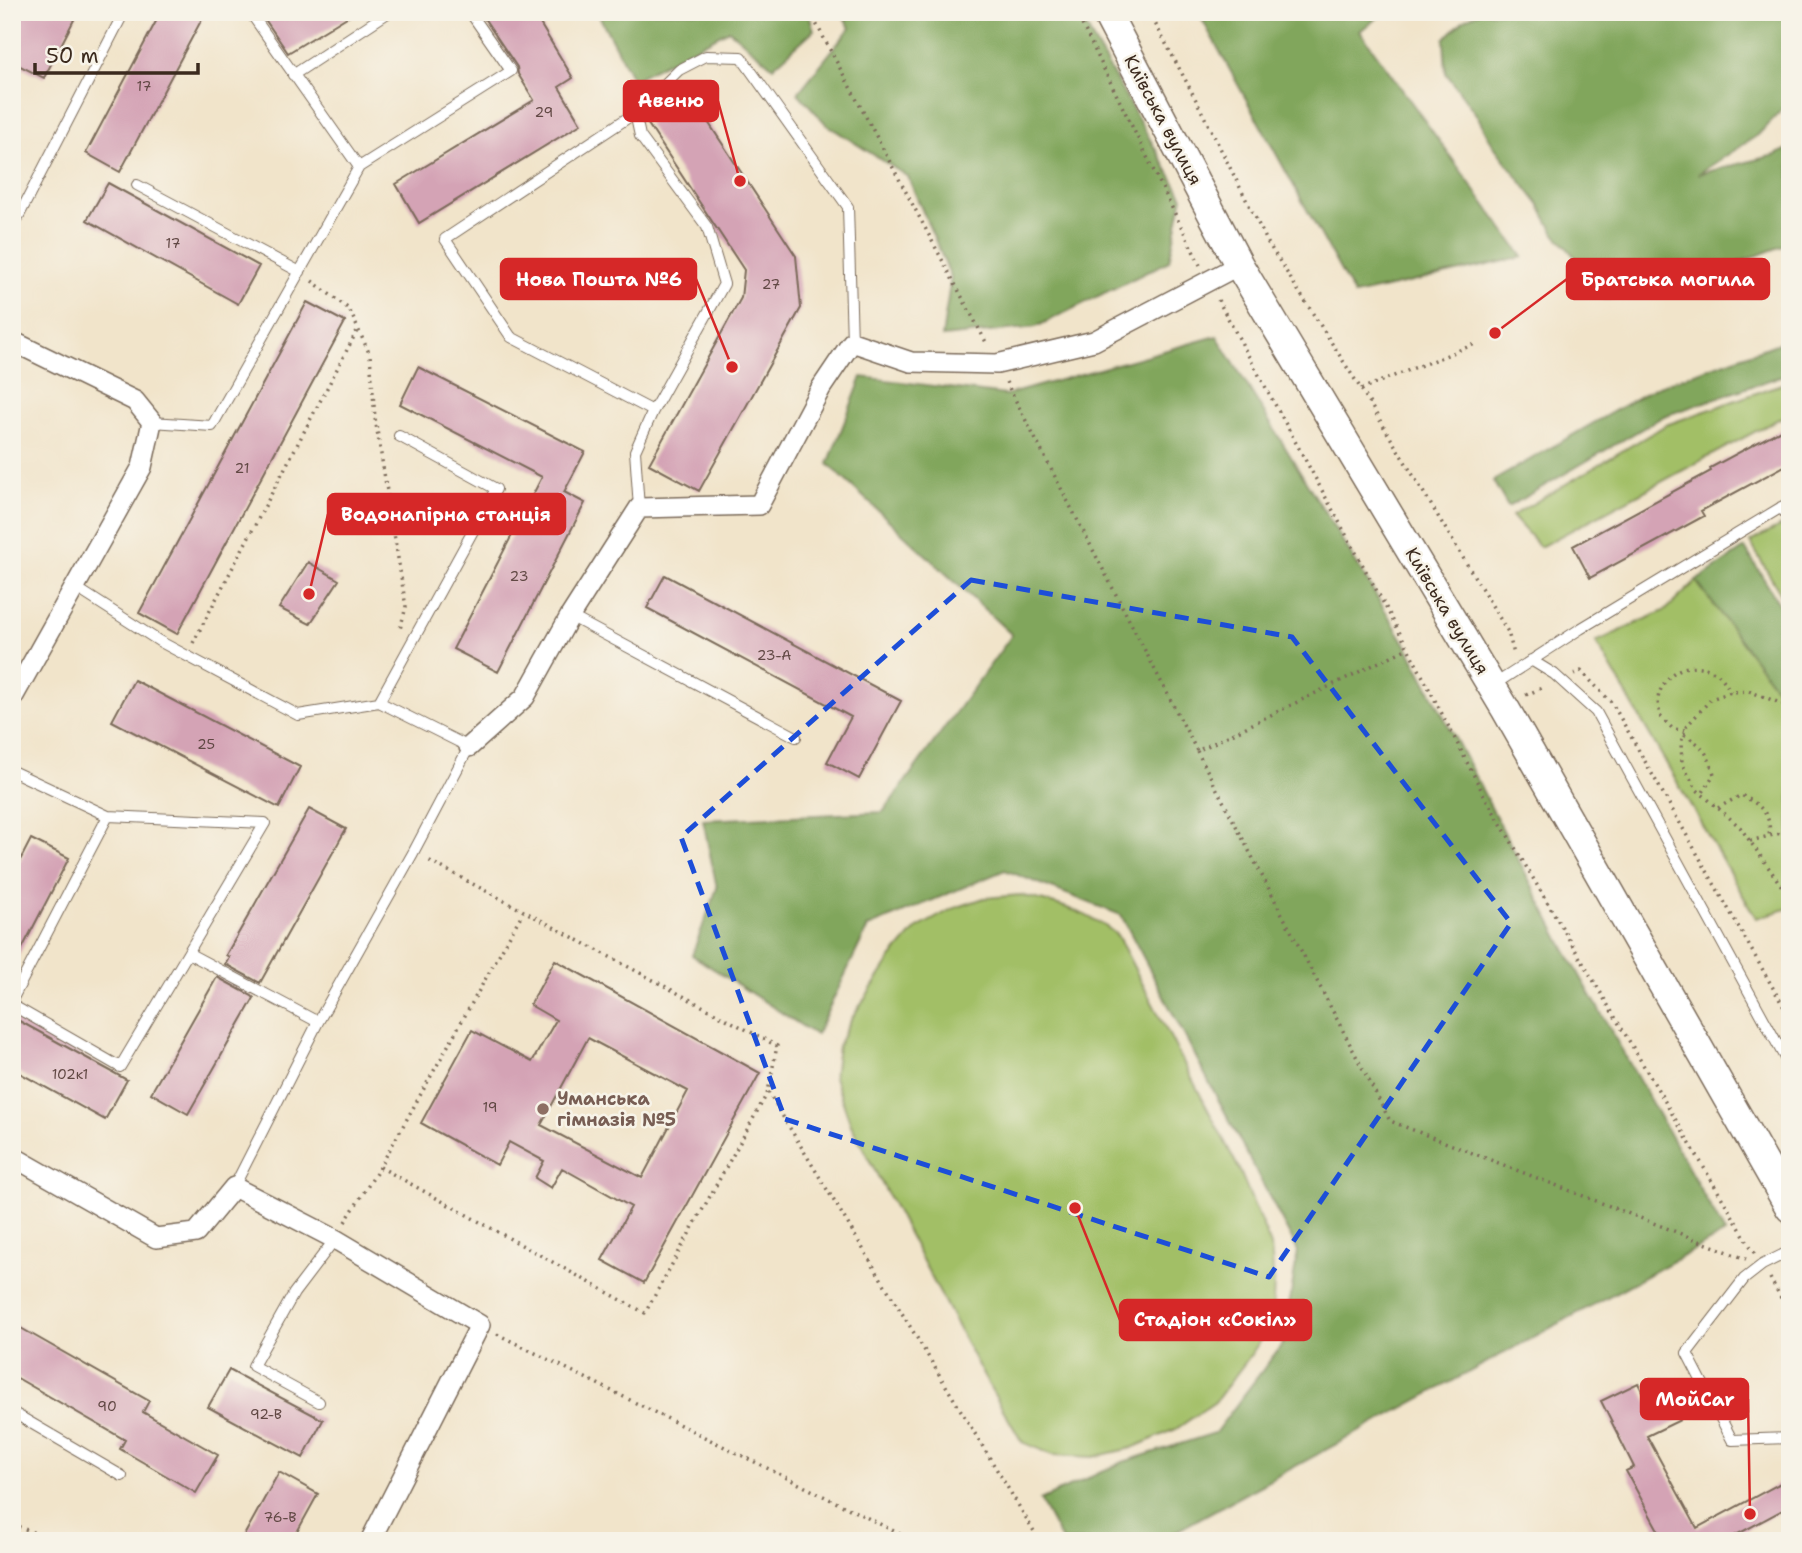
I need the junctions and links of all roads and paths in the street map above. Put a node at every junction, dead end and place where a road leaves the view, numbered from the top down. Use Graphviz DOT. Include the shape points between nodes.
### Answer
graph roads {
  1 [pos="124,12"];
  2 [pos="250,12"];
  3 [pos="389,12"];
  4 [pos="470,12"];
  5 [pos="810,12"];
  6 [pos="1076,12"];
  7 [pos="1106,12"];
  8 [pos="1149,12"];
  9 [pos="293,75"];
  10 [pos="635,113"];
  11 [pos="359,167"];
  12 [pos="137,186"];
  13 [pos="12,229"];
  14 [pos="1239,265"];
  15 [pos="300,272"];
  16 [pos="1208,281"];
  17 [pos="358,329"];
  18 [pos="12,341"];
  19 [pos="852,342"];
  20 [pos="1475,344"];
  21 [pos="997,364"];
  22 [pos="1361,389"];
  23 [pos="653,411"];
  24 [pos="152,422"];
  25 [pos="399,436"];
  26 [pos="1786,505"];
  27 [pos="639,508"];
  28 [pos="1790,520"];
  29 [pos="75,587"];
  30 [pos="570,616"];
  31 [pos="399,631"];
  32 [pos="1408,648"];
  33 [pos="186,655"];
  34 [pos="1531,660"];
  35 [pos="1518,668"];
  36 [pos="1560,680"];
  37 [pos="1492,686"];
  38 [pos="1731,692"];
  39 [pos="12,699"];
  40 [pos="379,702"];
  41 [pos="1790,707"];
  42 [pos="1685,733"];
  43 [pos="796,737"];
  44 [pos="469,747"];
  45 [pos="1197,751"];
  46 [pos="1790,756"];
  47 [pos="12,771"];
  48 [pos="1702,794"];
  49 [pos="1718,808"];
  50 [pos="1790,810"];
  51 [pos="108,816"];
  52 [pos="1769,836"];
  53 [pos="1790,838"];
  54 [pos="1750,841"];
  55 [pos="413,853"];
  56 [pos="1790,890"];
  57 [pos="523,912"];
  58 [pos="188,953"];
  59 [pos="12,1003"];
  60 [pos="1790,1018"];
  61 [pos="318,1022"];
  62 [pos="1790,1067"];
  63 [pos="768,1092"];
  64 [pos="12,1156"];
  65 [pos="380,1167"];
  66 [pos="234,1187"];
  67 [pos="1790,1209"];
  68 [pos="335,1239"];
  69 [pos="1790,1251"];
  70 [pos="1762,1265"];
  71 [pos="1790,1314"];
  72 [pos="480,1325"];
  73 [pos="319,1402"];
  74 [pos="12,1412"];
  75 [pos="1790,1438"];
  76 [pos="122,1476"];
  77 [pos="12,1524"];
  78 [pos="55,1541"];
  79 [pos="370,1541"];
  80 [pos="914,1541"];
  81 [pos="1040,1541"];
  1 -- 13 [label="lane"];
  2 -- 9 [label="lane"];
  3 -- 9 [label="lane"];
  4 -- 11 [label="lane" via="511,71"];
  5 -- 21 [label="path"];
  6 -- 16 [label="path"];
  7 -- 14 [label="main road, Київська вулиця"];
  8 -- 22 [label="path" via="1268,243"];
  9 -- 11 [label="lane"];
  10 -- 19 [label="lane" via="679,70 706,56 741,57 848,207"];
  10 -- 23 [label="lane" via="640,136 707,227 724,284"];
  10 -- 23 [label="lane" via="445,239 511,337"];
  11 -- 15 [label="lane"];
  12 -- 15 [label="lane"];
  14 -- 16 [label="street"];
  14 -- 37 [label="main road, Київська вулиця"];
  15 -- 17 [label="path" via="349,309"];
  15 -- 24 [label="lane" via="212,426"];
  16 -- 21 [label="street" via="1094,341"];
  16 -- 32 [label="path"];
  17 -- 31 [label="path" via="370,355 374,418 405,607"];
  17 -- 33 [label="path"];
  18 -- 24 [label="street" via="135,401"];
  19 -- 21 [label="street" via="911,362"];
  19 -- 27 [label="street" via="821,388 759,505"];
  20 -- 22 [label="path"];
  21 -- 45 [label="path"];
  22 -- 35 [label="path" via="1508,632"];
  23 -- 27 [label="lane" via="635,451"];
  24 -- 29 [label="street" via="142,467"];
  25 -- 40 [label="lane" via="496,489"];
  26 -- 28 [label="lane"];
  26 -- 34 [label="lane"];
  27 -- 30 [label="street"];
  29 -- 33 [label="lane"];
  29 -- 39 [label="street"];
  30 -- 43 [label="lane"];
  30 -- 44 [label="street" via="525,698"];
  32 -- 45 [label="path"];
  32 -- 70 [label="path" via="1485,796"];
  33 -- 40 [label="lane" via="298,715"];
  34 -- 35 [label="lane"];
  34 -- 36 [label="lane"];
  35 -- 36 [label="path" via="1526,695"];
  35 -- 37 [label="lane"];
  36 -- 60 [label="path" via="1581,671 1612,703"];
  36 -- 62 [label="lane" via="1596,712"];
  37 -- 67 [label="main road, Київська вулиця"];
  38 -- 41 [label="path" via="1749,691"];
  38 -- 42 [label="path" via="1711,699"];
  38 -- 42 [label="path" via="1720,675 1698,666 1675,671 1658,696 1660,716"];
  40 -- 44 [label="lane"];
  42 -- 48 [label="path" via="1682,762"];
  42 -- 48 [label="path" via="1707,752 1714,774"];
  44 -- 55 [label="lane"];
  45 -- 70 [label="path" via="1390,1121"];
  46 -- 50 [label="path" via="1780,779"];
  47 -- 51 [label="lane"];
  48 -- 49 [label="path"];
  49 -- 52 [label="path" via="1741,795 1760,805 1770,825"];
  49 -- 54 [label="path"];
  51 -- 58 [label="lane" via="265,823"];
  51 -- 59 [label="lane"];
  52 -- 53 [label="path" via="1782,833"];
  52 -- 54 [label="path"];
  54 -- 56 [label="path" via="1783,888"];
  55 -- 57 [label="path"];
  55 -- 61 [label="lane"];
  57 -- 63 [label="path" via="777,1046"];
  57 -- 65 [label="path"];
  58 -- 59 [label="lane" via="120,1067"];
  58 -- 61 [label="lane"];
  61 -- 66 [label="lane"];
  63 -- 65 [label="path" via="645,1313"];
  63 -- 81 [label="path"];
  64 -- 66 [label="street" via="156,1238 196,1233"];
  65 -- 68 [label="path"];
  66 -- 68 [label="street"];
  68 -- 72 [label="street"];
  68 -- 73 [label="lane" via="294,1293 253,1366"];
  69 -- 70 [label="lane"];
  70 -- 71 [label="path"];
  70 -- 75 [label="lane" via="1744,1279 1687,1353 1732,1440"];
  72 -- 79 [label="street"];
  72 -- 80 [label="path"];
  74 -- 76 [label="lane"];
  77 -- 78 [label="path"];
}
